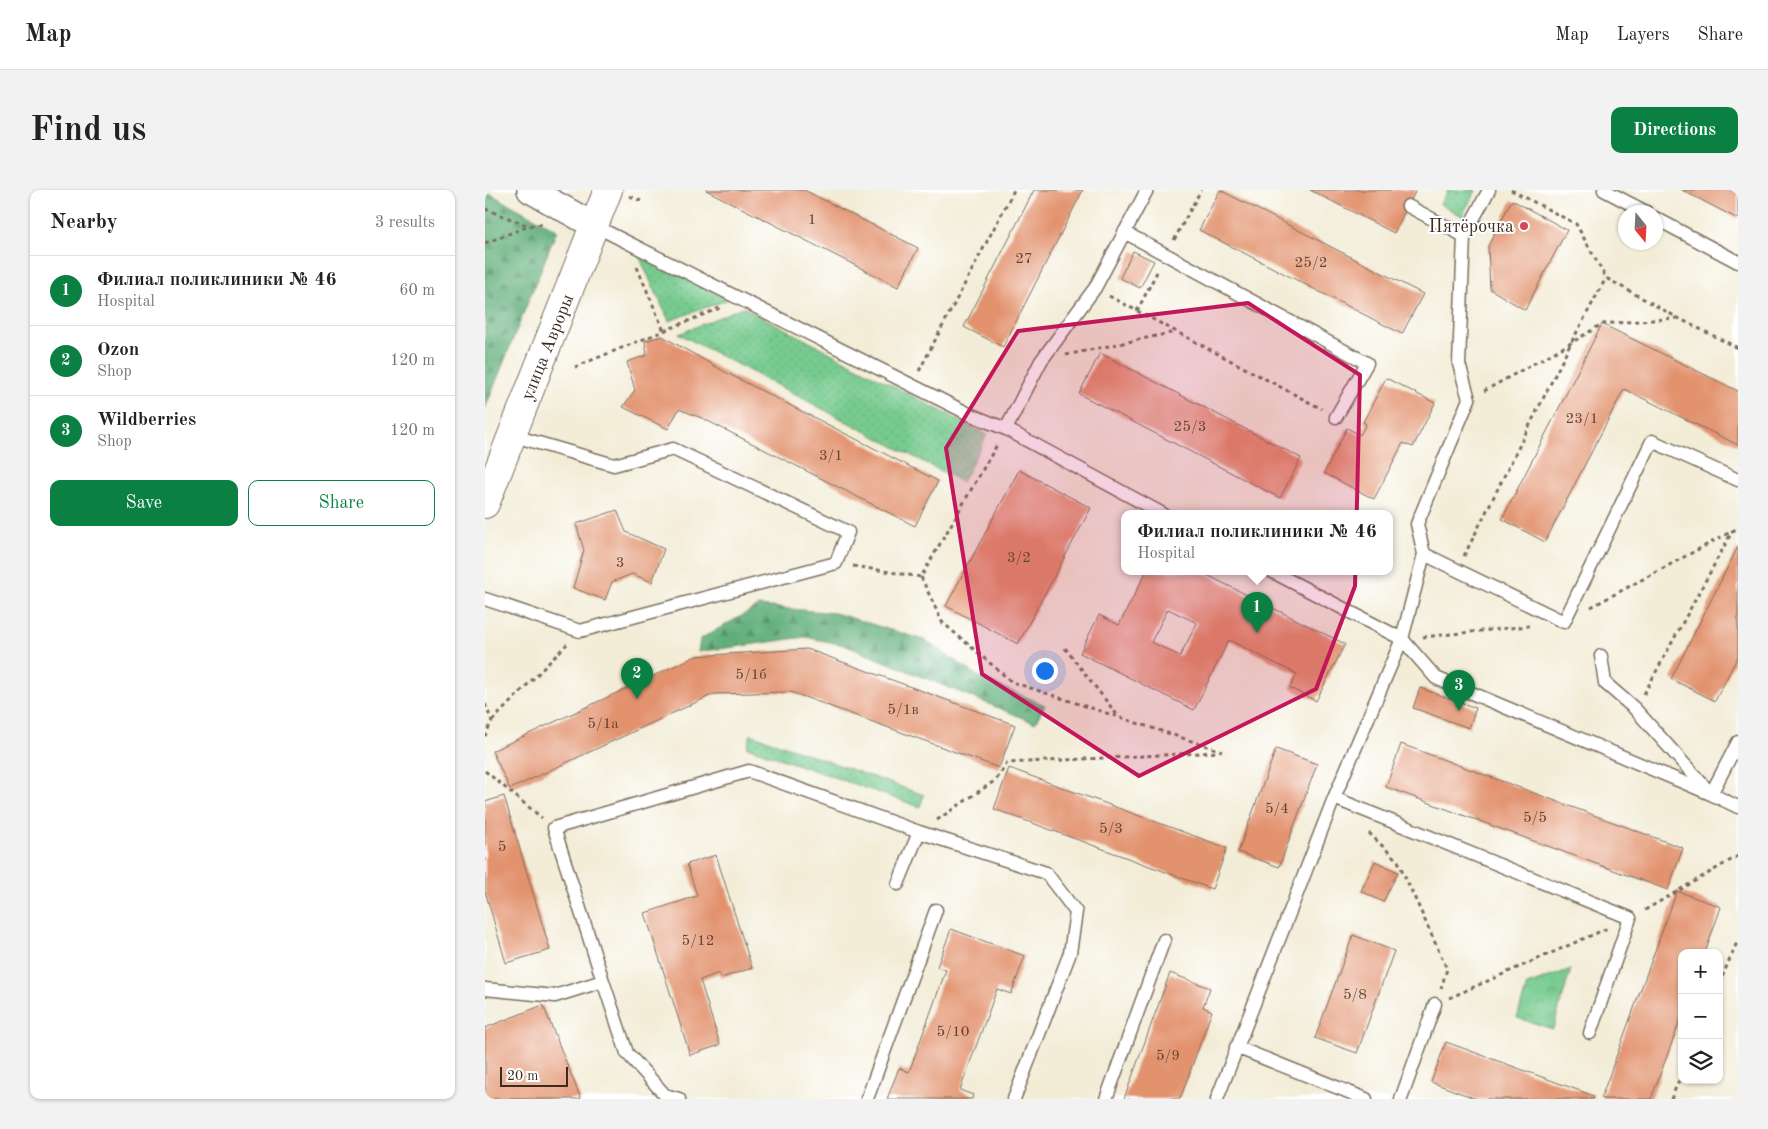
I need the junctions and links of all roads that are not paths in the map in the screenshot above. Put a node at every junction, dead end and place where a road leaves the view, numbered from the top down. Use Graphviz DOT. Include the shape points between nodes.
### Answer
graph roads {
  1 [pos="530,190"];
  2 [pos="608,190"];
  3 [pos="1147,190"];
  4 [pos="1489,190"];
  5 [pos="1604,190"];
  6 [pos="1633,205"];
  7 [pos="1408,206"];
  8 [pos="1663,222"];
  9 [pos="595,226"];
  10 [pos="1124,232"];
  11 [pos="1464,236"];
  12 [pos="1738,262"];
  13 [pos="1336,417"];
  14 [pos="1006,429"];
  15 [pos="511,435"];
  16 [pos="1738,480"];
  17 [pos="485,504"];
  18 [pos="1156,510"];
  19 [pos="1424,554"];
  20 [pos="1279,575"];
  21 [pos="485,599"];
  22 [pos="1402,640"];
  23 [pos="1601,656"];
  24 [pos="1738,742"];
  25 [pos="1711,794"];
  26 [pos="1334,798"];
  27 [pos="1738,808"];
  28 [pos="919,832"];
  29 [pos="898,884"];
  30 [pos="936,910"];
  31 [pos="1164,940"];
  32 [pos="603,981"];
  33 [pos="485,989"];
  34 [pos="1435,1004"];
  35 [pos="1590,1033"];
  36 [pos="1236,1047"];
  37 [pos="679,1099"];
  38 [pos="867,1099"];
  39 [pos="1014,1099"];
  40 [pos="1106,1099"];
  41 [pos="1217,1099"];
  42 [pos="1366,1099"];
  43 [pos="1401,1099"];
  1 -- 9 [label="street"];
  2 -- 9 [label="street, улица Авроры"];
  3 -- 10 [label="lane"];
  4 -- 11 [label="lane"];
  5 -- 6 [label="lane"];
  7 -- 11 [label="lane"];
  8 -- 12 [label="lane"];
  9 -- 14 [label="lane" via="969,414"];
  9 -- 15 [label="street, улица Авроры"];
  10 -- 13 [label="lane" via="1367,363"];
  10 -- 14 [label="lane" via="1095,288 1041,361"];
  11 -- 19 [label="lane" via="1459,364 1469,399 1417,524"];
  14 -- 18 [label="lane"];
  15 -- 17 [label="street, улица Авроры"];
  15 -- 21 [label="lane" via="614,465 673,449 848,532 836,563 580,631"];
  16 -- 19 [label="lane" via="1652,441 1565,622"];
  19 -- 22 [label="lane"];
  20 -- 22 [label="lane"];
  22 -- 25 [label="lane" via="1436,678"];
  22 -- 26 [label="lane"];
  23 -- 25 [label="lane" via="1605,683 1635,709"];
  24 -- 25 [label="lane"];
  25 -- 27 [label="lane"];
  26 -- 35 [label="lane" via="1630,918"];
  26 -- 36 [label="lane"];
  28 -- 29 [label="lane"];
  28 -- 32 [label="lane" via="749,771 554,828"];
  28 -- 39 [label="lane" via="1046,873 1076,912 1070,953"];
  30 -- 38 [label="lane"];
  31 -- 40 [label="lane"];
  32 -- 33 [label="lane" via="555,996"];
  32 -- 37 [label="lane" via="627,1053 665,1095"];
  34 -- 43 [label="lane"];
  36 -- 41 [label="lane"];
  36 -- 42 [label="lane"];
}
